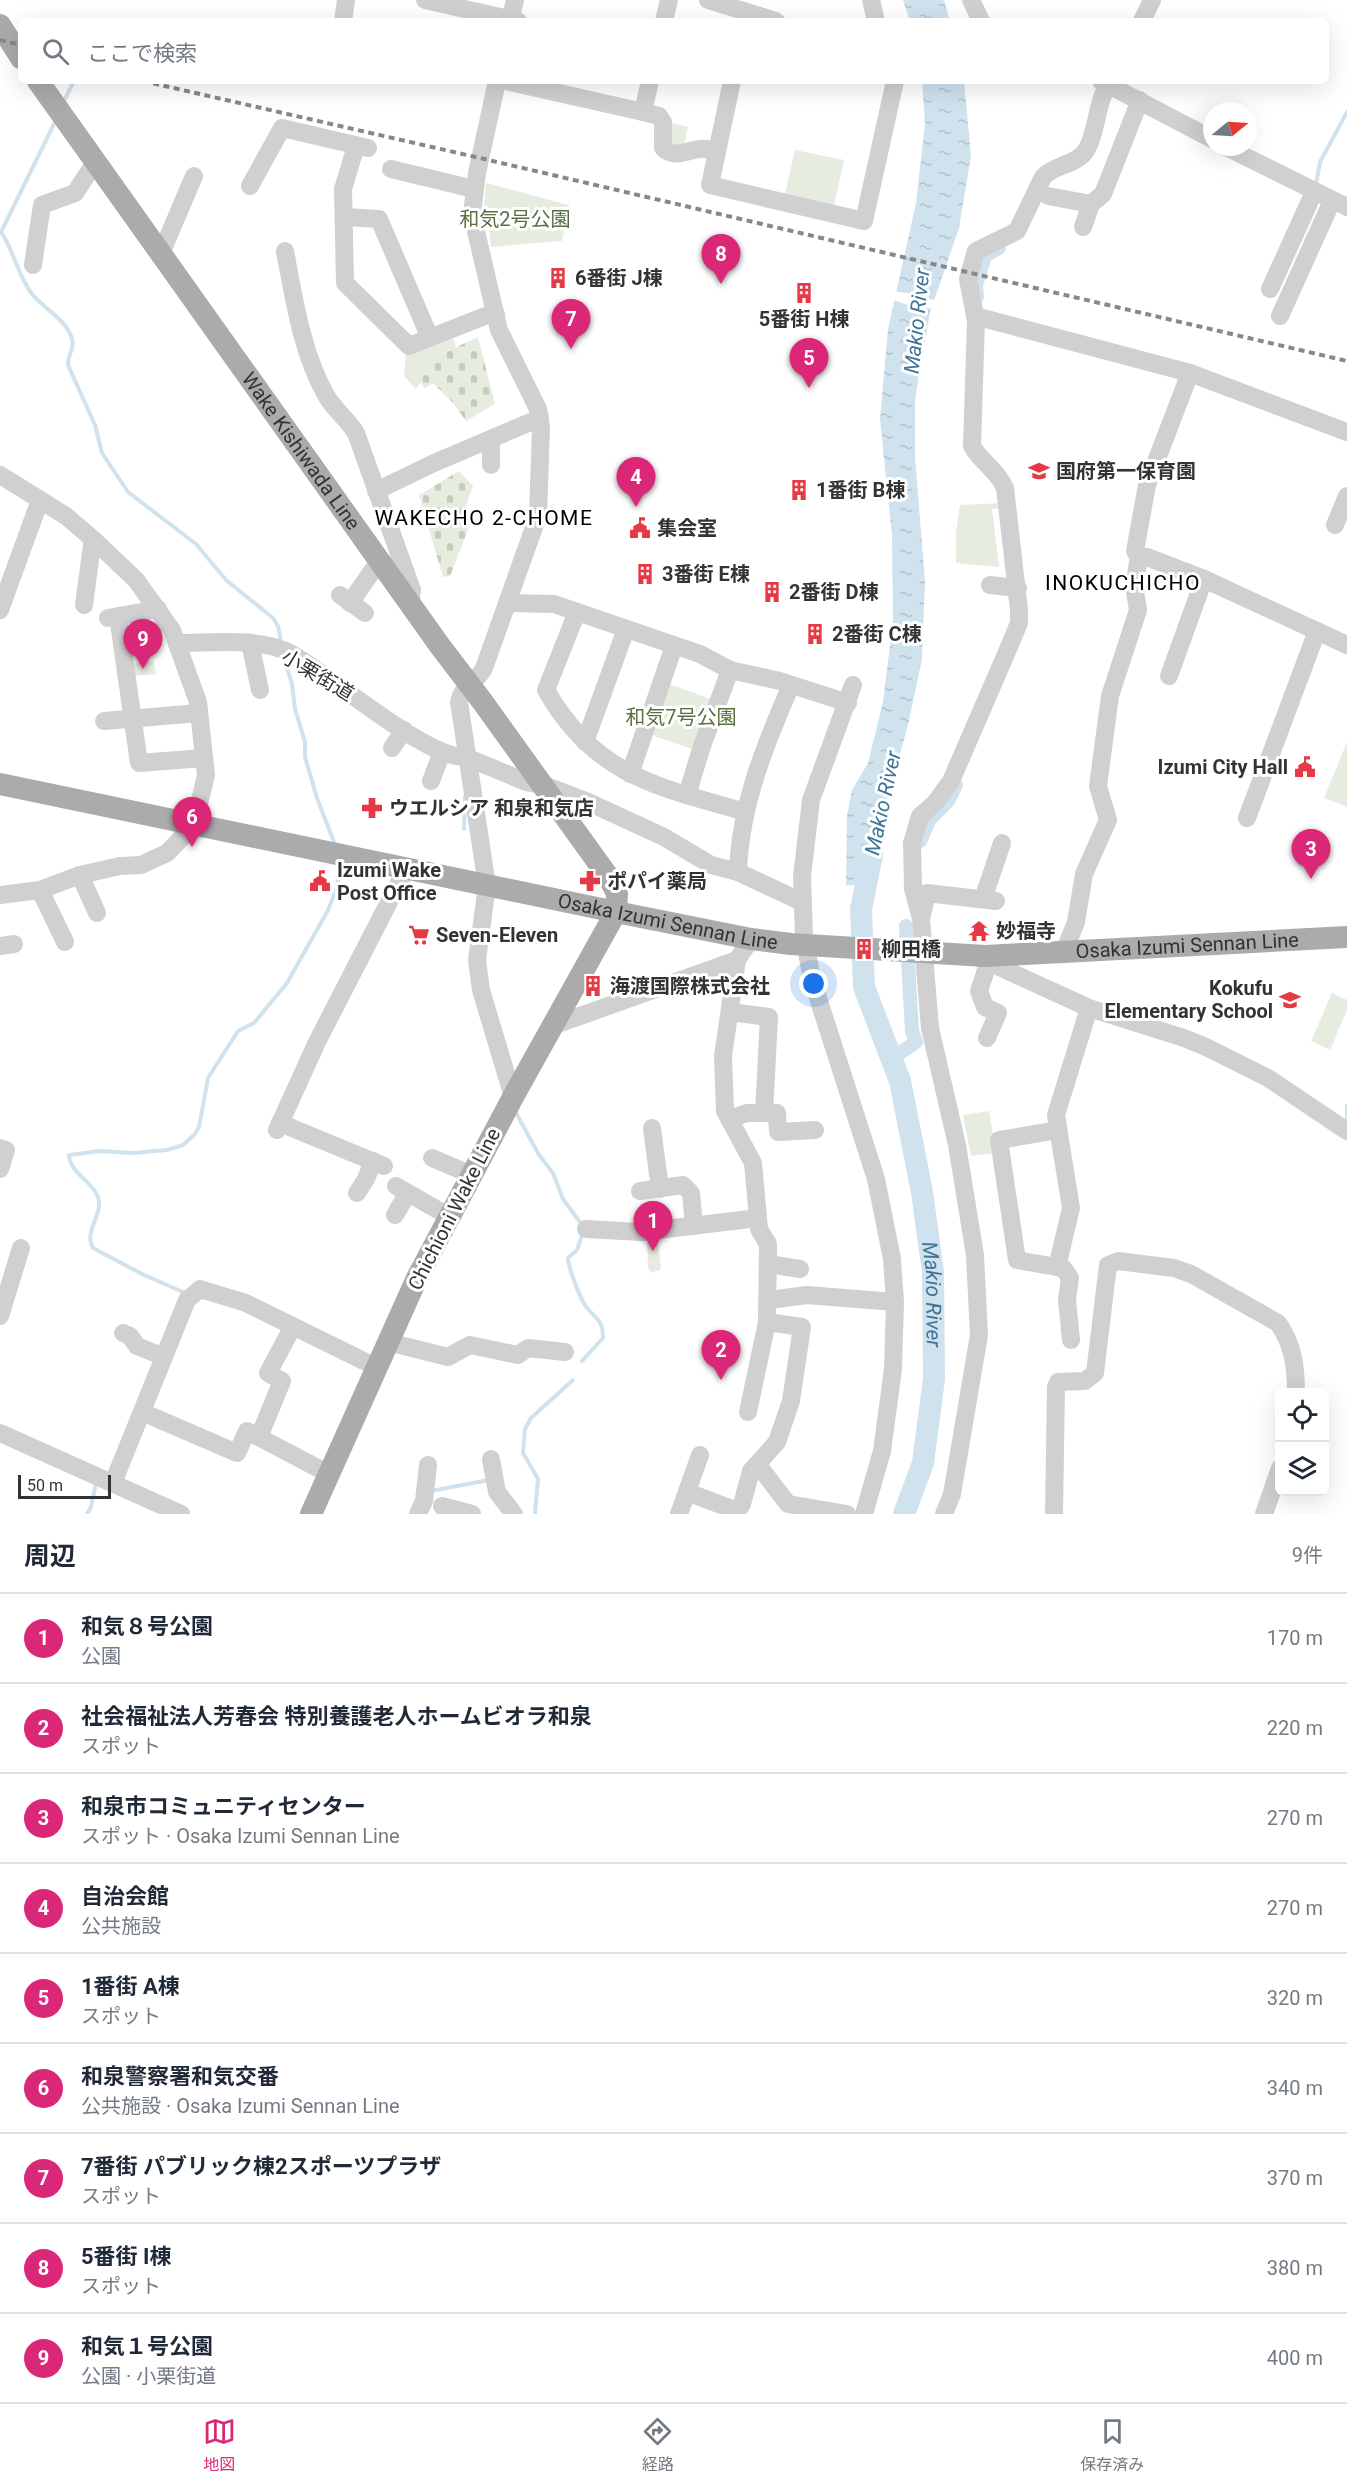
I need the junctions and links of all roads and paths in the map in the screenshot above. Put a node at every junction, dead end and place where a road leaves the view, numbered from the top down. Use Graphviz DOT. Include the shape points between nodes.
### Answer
graph roads {
  1 [pos="346,0"];
  2 [pos="425,0"];
  3 [pos="515,0"];
  4 [pos="669,0"];
  5 [pos="708,0"];
  6 [pos="871,0"];
  7 [pos="971,0"];
  8 [pos="1152,0"];
  9 [pos="757,14"];
  10 [pos="343,18"];
  11 [pos="504,18"];
  12 [pos="513,18"];
  13 [pos="665,18"];
  14 [pos="875,18"];
  15 [pos="980,18"];
  16 [pos="1143,18"];
  17 [pos="0,25"];
  18 [pos="18,53"];
  19 [pos="40,84"];
  20 [pos="496,84"];
  21 [pos="519,84"];
  22 [pos="649,84"];
  23 [pos="731,84"];
  24 [pos="894,84"];
  25 [pos="1110,84"];
  26 [pos="1140,100"];
  27 [pos="643,112"];
  28 [pos="1203,134"];
  29 [pos="716,151"];
  30 [pos="1244,156"];
  31 [pos="96,165"];
  32 [pos="194,176"];
  33 [pos="397,176"];
  34 [pos="475,181"];
  35 [pos="250,186"];
  36 [pos="1314,192"];
  37 [pos="1048,196"];
  38 [pos="1091,204"];
  39 [pos="1340,204"];
  40 [pos="344,217"];
  41 [pos="1083,227"];
  42 [pos="285,251"];
  43 [pos="160,256"];
  44 [pos="38,258"];
  45 [pos="1270,289"];
  46 [pos="496,314"];
  47 [pos="1280,316"];
  48 [pos="979,317"];
  49 [pos="430,338"];
  50 [pos="1190,373"];
  51 [pos="540,418"];
  52 [pos="1347,432"];
  53 [pos="491,439"];
  54 [pos="491,465"];
  55 [pos="0,476"];
  56 [pos="376,491"];
  57 [pos="1342,496"];
  58 [pos="40,500"];
  59 [pos="1335,525"];
  60 [pos="95,541"];
  61 [pos="1139,558"];
  62 [pos="381,564"];
  63 [pos="1204,579"];
  64 [pos="990,585"];
  65 [pos="1018,588"];
  66 [pos="507,603"];
  67 [pos="410,604"];
  68 [pos="84,605"];
  69 [pos="158,609"];
  70 [pos="0,610"];
  71 [pos="577,612"];
  72 [pos="365,613"];
  73 [pos="626,629"];
  74 [pos="1317,631"];
  75 [pos="177,643"];
  76 [pos="250,643"];
  77 [pos="1347,645"];
  78 [pos="674,646"];
  79 [pos="1168,668"];
  80 [pos="730,670"];
  81 [pos="470,684"];
  82 [pos="791,685"];
  83 [pos="260,690"];
  84 [pos="199,713"];
  85 [pos="133,718"];
  86 [pos="104,721"];
  87 [pos="404,730"];
  88 [pos="585,742"];
  89 [pos="392,748"];
  90 [pos="442,752"];
  91 [pos="466,757"];
  92 [pos="204,758"];
  93 [pos="630,774"];
  94 [pos="432,781"];
  95 [pos="0,784"];
  96 [pos="544,785"];
  97 [pos="687,795"];
  98 [pos="746,812"];
  99 [pos="1247,818"];
  100 [pos="194,825"];
  101 [pos="1002,843"];
  102 [pos="406,869"];
  103 [pos="738,872"];
  104 [pos="80,875"];
  105 [pos="487,885"];
  106 [pos="40,890"];
  107 [pos="0,895"];
  108 [pos="802,902"];
  109 [pos="615,912"];
  110 [pos="97,913"];
  111 [pos="921,919"];
  112 [pos="1347,937"];
  113 [pos="751,939"];
  114 [pos="65,942"];
  115 [pos="809,946"];
  116 [pos="920,952"];
  117 [pos="1064,952"];
  118 [pos="980,959"];
  119 [pos="737,960"];
  120 [pos="1089,1008"];
  121 [pos="730,1012"];
  122 [pos="552,1026"];
  123 [pos="987,1038"];
  124 [pos="513,1097"];
  125 [pos="764,1113"];
  126 [pos="729,1119"];
  127 [pos="807,1126"];
  128 [pos="1058,1130"];
  129 [pos="1347,1131"];
  130 [pos="649,1136"];
  131 [pos="0,1148"];
  132 [pos="432,1158"];
  133 [pos="0,1169"];
  134 [pos="472,1175"];
  135 [pos="660,1189"];
  136 [pos="640,1191"];
  137 [pos="357,1193"];
  138 [pos="396,1215"];
  139 [pos="450,1217"];
  140 [pos="759,1218"];
  141 [pos="694,1226"];
  142 [pos="586,1229"];
  143 [pos="21,1248"];
  144 [pos="768,1264"];
  145 [pos="1057,1267"];
  146 [pos="800,1269"];
  147 [pos="768,1300"];
  148 [pos="896,1302"];
  149 [pos="1,1307"];
  150 [pos="767,1322"];
  151 [pos="292,1328"];
  152 [pos="1074,1332"];
  153 [pos="123,1334"];
  154 [pos="388,1342"];
  155 [pos="565,1352"];
  156 [pos="164,1357"];
  157 [pos="378,1368"];
  158 [pos="1296,1388"];
  159 [pos="142,1412"];
  160 [pos="748,1412"];
  161 [pos="0,1433"];
  162 [pos="259,1437"];
  163 [pos="700,1455"];
  164 [pos="491,1459"];
  165 [pos="428,1465"];
  166 [pos="758,1465"];
  167 [pos="329,1474"];
  168 [pos="1275,1482"];
  169 [pos="113,1483"];
  170 [pos="687,1492"];
  171 [pos="442,1506"];
  172 [pos="736,1513"];
  173 [pos="181,1514"];
  174 [pos="311,1514"];
  175 [pos="418,1514"];
  176 [pos="472,1514"];
  177 [pos="514,1514"];
  178 [pos="680,1514"];
  179 [pos="847,1514"];
  180 [pos="864,1514"];
  181 [pos="945,1514"];
  182 [pos="1054,1514"];
  183 [pos="1264,1514"];
  1 -- 10 [label="street"];
  2 -- 11 [label="street"];
  3 -- 12 [label="street"];
  4 -- 13 [label="street"];
  5 -- 9 [label="street"];
  6 -- 14 [label="street"];
  7 -- 15 [label="street"];
  8 -- 16 [label="street"];
  17 -- 18 [label="main road"];
  19 -- 31 [label="main road, Wake Kishiwada Line"];
  20 -- 34 [label="street"];
  21 -- 27 [label="street"];
  22 -- 27 [label="street"];
  23 -- 29 [label="street"];
  24 -- 29 [label="street" via="864,221 710,185"];
  25 -- 26 [label="street"];
  25 -- 48 [label="street" via="1102,96 1087,149 1076,160 1049,170 1043,177 1017,231 976,250 968,279"];
  26 -- 28 [label="street"];
  26 -- 38 [label="street" via="1103,194"];
  27 -- 29 [label="street" via="659,116 663,122 663,148 667,151"];
  30 -- 36 [label="street"];
  31 -- 43 [label="main road, Wake Kishiwada Line"];
  31 -- 44 [label="street" via="75,193 36,208"];
  32 -- 43 [label="street" via="190,200"];
  33 -- 34 [label="street"];
  34 -- 46 [label="street" via="472,214"];
  35 -- 40 [label="street" via="265,142 282,128 362,147 343,189"];
  36 -- 39 [label="street"];
  36 -- 45 [label="street"];
  37 -- 38 [label="street"];
  38 -- 41 [label="street"];
  39 -- 47 [label="street"];
  40 -- 49 [label="street" via="379,219"];
  40 -- 49 [label="street" via="345,283 409,346"];
  42 -- 56 [label="street" via="318,380 356,433"];
  43 -- 62 [label="main road, Wake Kishiwada Line"];
  46 -- 49 [label="street"];
  46 -- 51 [label="street"];
  48 -- 50 [label="street"];
  48 -- 65 [label="street" via="972,446 977,456 1001,478 1005,488"];
  50 -- 52 [label="street"];
  50 -- 61 [label="street" via="1147,485 1135,551"];
  51 -- 53 [label="street"];
  51 -- 66 [label="street" via="538,516"];
  53 -- 54 [label="street"];
  53 -- 56 [label="street"];
  55 -- 58 [label="street"];
  56 -- 67 [label="street" via="412,590"];
  57 -- 59 [label="street"];
  58 -- 60 [label="street"];
  58 -- 70 [label="street"];
  60 -- 68 [label="street"];
  60 -- 69 [label="street" via="136,580"];
  61 -- 63 [label="street" via="1147,557"];
  61 -- 117 [label="street" via="1134,585 1138,610 1110,696 1098,786 1108,820 1084,874 1076,921"];
  62 -- 67 [label="main road, Wake Kishiwada Line"];
  62 -- 72 [label="street" via="345,599"];
  63 -- 74 [label="street"];
  63 -- 79 [label="street" via="1183,619"];
  64 -- 65 [label="street"];
  65 -- 111 [label="street" via="1019,623 951,781 920,816 912,843 914,889"];
  66 -- 71 [label="street" via="554,604"];
  66 -- 81 [label="street" via="484,669"];
  67 -- 81 [label="main road, Wake Kishiwada Line"];
  69 -- 75 [label="street"];
  69 -- 85 [label="street" via="113,617"];
  71 -- 73 [label="street"];
  71 -- 88 [label="street" via="546,690 560,714"];
  73 -- 78 [label="street"];
  73 -- 88 [label="street"];
  74 -- 77 [label="street"];
  74 -- 99 [label="street"];
  75 -- 76 [label="street, 小栗街道"];
  75 -- 84 [label="street"];
  76 -- 83 [label="street"];
  76 -- 87 [label="street, 小栗街道" via="288,652"];
  78 -- 80 [label="street"];
  78 -- 93 [label="street"];
  80 -- 82 [label="street"];
  80 -- 97 [label="street"];
  81 -- 91 [label="street" via="461,691 459,702"];
  81 -- 96 [label="main road, Wake Kishiwada Line"];
  82 -- 98 [label="street" via="761,754"];
  82 -- 108 [label="street" via="851,694 811,800"];
  84 -- 85 [label="street"];
  84 -- 92 [label="street"];
  85 -- 86 [label="street"];
  85 -- 92 [label="street" via="139,763"];
  87 -- 89 [label="street"];
  87 -- 90 [label="street, 小栗街道"];
  88 -- 93 [label="street"];
  90 -- 91 [label="street, 小栗街道"];
  90 -- 94 [label="street"];
  91 -- 96 [label="street, 小栗街道" via="526,782"];
  91 -- 105 [label="street"];
  92 -- 100 [label="street" via="206,775"];
  93 -- 97 [label="street"];
  95 -- 100 [label="main road, Osaka Izumi Sennan Line"];
  96 -- 103 [label="street, 小栗街道" via="664,837 711,865"];
  96 -- 109 [label="main road, Wake Kishiwada Line" via="607,875 617,893"];
  97 -- 98 [label="street"];
  98 -- 103 [label="street"];
  100 -- 102 [label="main road, Osaka Izumi Sennan Line"];
  100 -- 104 [label="street" via="155,860"];
  101 -- 111 [label="street" via="989,900 927,893"];
  102 -- 105 [label="main road, Osaka Izumi Sennan Line"];
  102 -- 137 [label="street" via="317,1042 279,1127 328,1149 378,1163"];
  103 -- 108 [label="street, 小栗街道"];
  104 -- 106 [label="street"];
  104 -- 110 [label="street"];
  105 -- 109 [label="main road, Osaka Izumi Sennan Line"];
  105 -- 124 [label="street" via="478,970"];
  106 -- 107 [label="street"];
  106 -- 114 [label="street"];
  108 -- 115 [label="street"];
  109 -- 113 [label="main road, Osaka Izumi Sennan Line"];
  109 -- 122 [label="main road, Chichioni Wake Line"];
  111 -- 116 [label="street"];
  112 -- 117 [label="main road, Osaka Izumi Sennan Line"];
  113 -- 115 [label="main road, Osaka Izumi Sennan Line"];
  113 -- 119 [label="street"];
  115 -- 116 [label="main road, Osaka Izumi Sennan Line"];
  115 -- 148 [label="street" via="812,979 876,1179"];
  116 -- 118 [label="main road, Osaka Izumi Sennan Line"];
  116 -- 181 [label="street" via="930,1028 968,1204 979,1335 952,1494"];
  117 -- 118 [label="main road, Osaka Izumi Sennan Line"];
  118 -- 120 [label="street"];
  118 -- 123 [label="street" via="979,991 985,1007 998,1013"];
  119 -- 121 [label="street"];
  119 -- 122 [label="street"];
  120 -- 128 [label="street" via="1056,1114"];
  120 -- 129 [label="street" via="1206,1047 1268,1078"];
  121 -- 125 [label="street" via="770,1017"];
  121 -- 126 [label="street" via="723,1056 725,1111"];
  122 -- 124 [label="main road, Chichioni Wake Line"];
  124 -- 134 [label="main road, Chichioni Wake Line"];
  125 -- 126 [label="street"];
  125 -- 127 [label="street" via="777,1113 778,1132"];
  126 -- 140 [label="street" via="753,1163"];
  128 -- 145 [label="street" via="1071,1208"];
  128 -- 145 [label="street" via="999,1140 1017,1260"];
  130 -- 135 [label="street"];
  131 -- 133 [label="street" via="6,1150"];
  132 -- 134 [label="street"];
  134 -- 139 [label="main road, Chichioni Wake Line"];
  135 -- 136 [label="street"];
  135 -- 141 [label="street" via="683,1185 691,1192"];
  138 -- 139 [label="street" via="401,1190"];
  139 -- 154 [label="main road, Chichioni Wake Line"];
  140 -- 141 [label="street"];
  140 -- 144 [label="street" via="759,1229 768,1244"];
  141 -- 142 [label="street" via="617,1236"];
  143 -- 149 [label="street"];
  144 -- 146 [label="street"];
  144 -- 147 [label="street"];
  145 -- 152 [label="street" via="1070,1278 1067,1300"];
  147 -- 148 [label="street" via="807,1295"];
  147 -- 150 [label="street"];
  148 -- 180 [label="street" via="893,1369 882,1451"];
  150 -- 160 [label="street"];
  150 -- 166 [label="street" via="802,1327 791,1401 777,1442"];
  151 -- 156 [label="street" via="246,1303 200,1289 187,1299"];
  151 -- 157 [label="street"];
  151 -- 162 [label="street" via="268,1373 282,1381"];
  153 -- 156 [label="street" via="130,1336 137,1346"];
  154 -- 155 [label="street" via="448,1357 470,1345 518,1355 528,1348"];
  154 -- 157 [label="main road, Chichioni Wake Line"];
  156 -- 159 [label="street"];
  157 -- 167 [label="main road, Chichioni Wake Line"];
  158 -- 182 [label="street" via="1295,1361 1278,1323 1174,1268 1118,1260 1108,1265 1095,1372 1085,1381 1059,1382 1056,1387"];
  159 -- 162 [label="street" via="237,1453 247,1431"];
  159 -- 169 [label="street"];
  161 -- 169 [label="street"];
  162 -- 167 [label="street"];
  163 -- 170 [label="street"];
  164 -- 177 [label="street" via="497,1492"];
  165 -- 175 [label="street" via="424,1501"];
  166 -- 172 [label="street" via="751,1471"];
  166 -- 179 [label="street" via="788,1504"];
  167 -- 174 [label="main road, Chichioni Wake Line"];
  168 -- 183 [label="street"];
  169 -- 173 [label="street"];
  170 -- 172 [label="street"];
  170 -- 178 [label="street"];
  171 -- 176 [label="street"];
}
